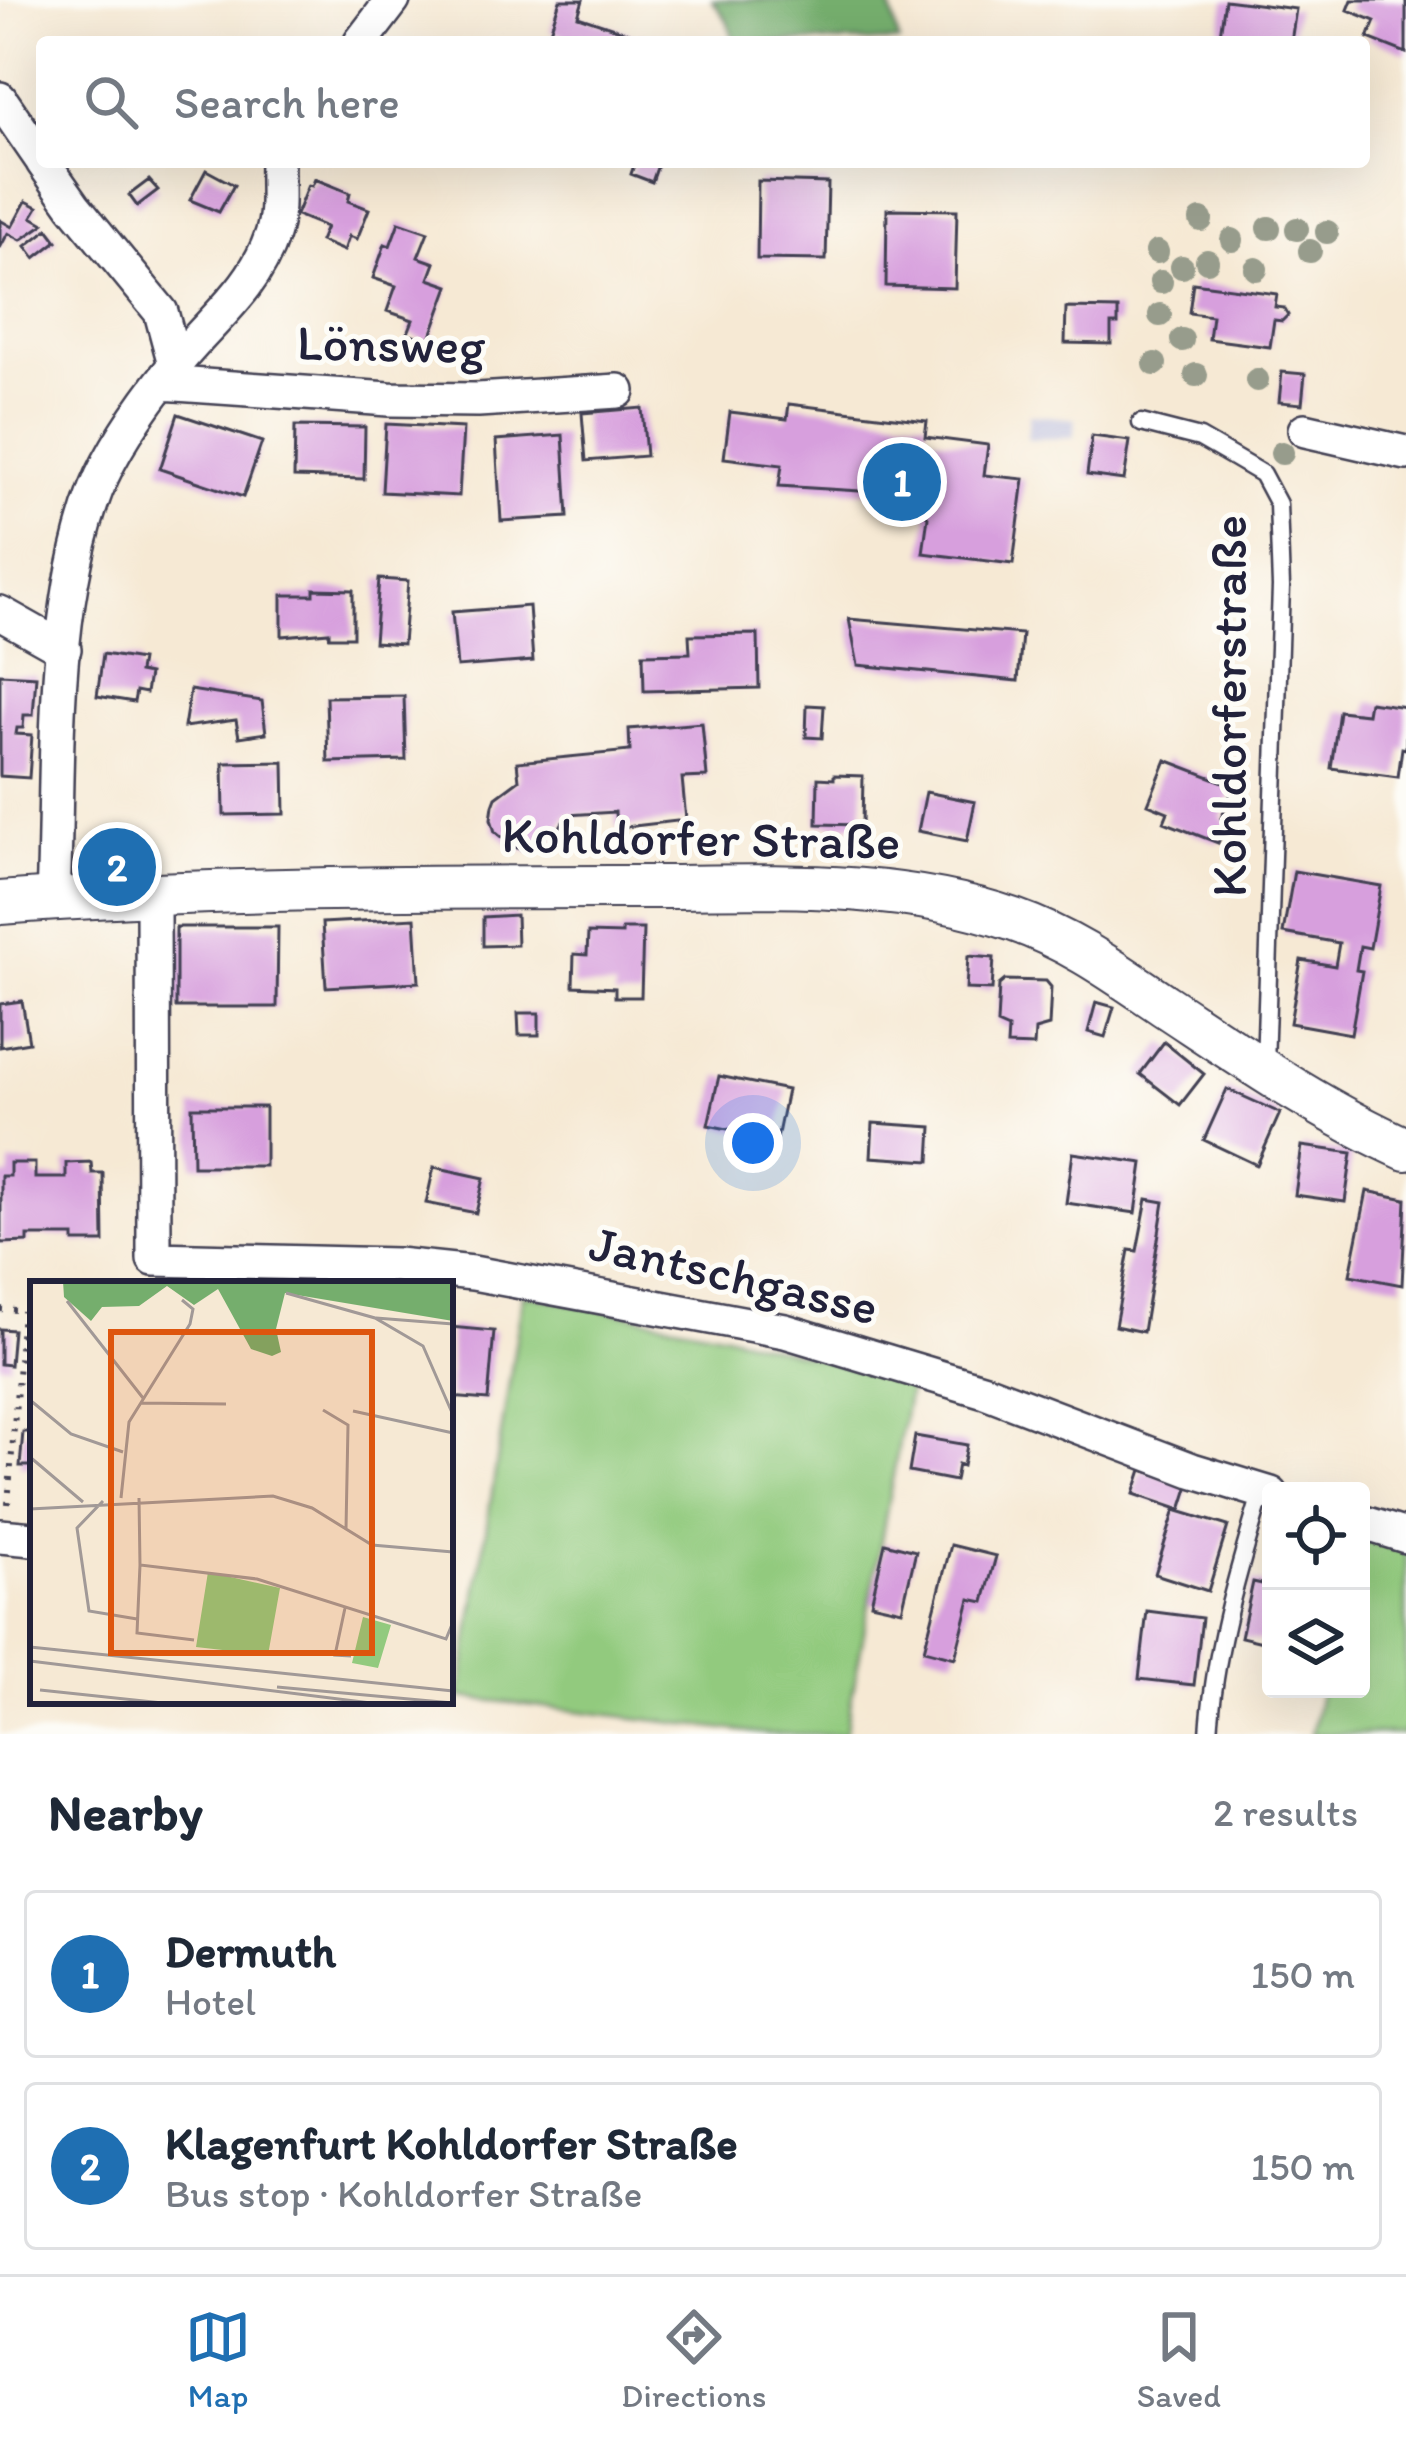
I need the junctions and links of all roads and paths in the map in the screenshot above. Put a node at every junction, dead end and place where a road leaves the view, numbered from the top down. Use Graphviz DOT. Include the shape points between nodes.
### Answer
graph roads {
  1 [pos="393,0"];
  2 [pos="366,36"];
  3 [pos="0,99"];
  4 [pos="36,151"];
  5 [pos="48,168"];
  6 [pos="277,168"];
  7 [pos="169,373"];
  8 [pos="618,391"];
  9 [pos="1142,423"];
  10 [pos="1305,430"];
  11 [pos="1406,453"];
  12 [pos="0,613"];
  13 [pos="64,649"];
  14 [pos="153,895"];
  15 [pos="53,899"];
  16 [pos="0,903"];
  17 [pos="1264,1072"];
  18 [pos="1406,1149"];
  19 [pos="154,1271"];
  20 [pos="0,1310"];
  21 [pos="23,1310"];
  22 [pos="30,1311"];
  23 [pos="1262,1491"];
  24 [pos="1262,1507"];
  25 [pos="1370,1525"];
  26 [pos="1406,1536"];
  27 [pos="13,1537"];
  28 [pos="1209,1734"];
  1 -- 2 [label="street"];
  3 -- 4 [label="street"];
  5 -- 7 [label="street" via="161,312"];
  6 -- 7 [label="street" via="276,221 257,267"];
  7 -- 8 [label="street, Lönsweg" via="389,399"];
  7 -- 13 [label="street" via="97,489"];
  9 -- 17 [label="lane, Kohldorferstraße" via="1200,438 1262,474 1278,504"];
  10 -- 11 [label="street"];
  12 -- 13 [label="street"];
  13 -- 15 [label="street"];
  14 -- 15 [label="street, Kohldorfer Straße"];
  14 -- 17 [label="street, Kohldorfer Straße" via="870,888 949,900 1097,957"];
  14 -- 19 [label="street, Jantschgasse"];
  15 -- 16 [label="street, Kohldorfer Straße"];
  17 -- 18 [label="street, Kohldorfer Straße"];
  19 -- 23 [label="street, Jantschgasse" via="397,1265 785,1331 986,1391"];
  20 -- 21 [label="path"];
  21 -- 22 [label="path"];
  21 -- 27 [label="path"];
  24 -- 28 [label="lane" via="1228,1606"];
  25 -- 26 [label="street"];
}
